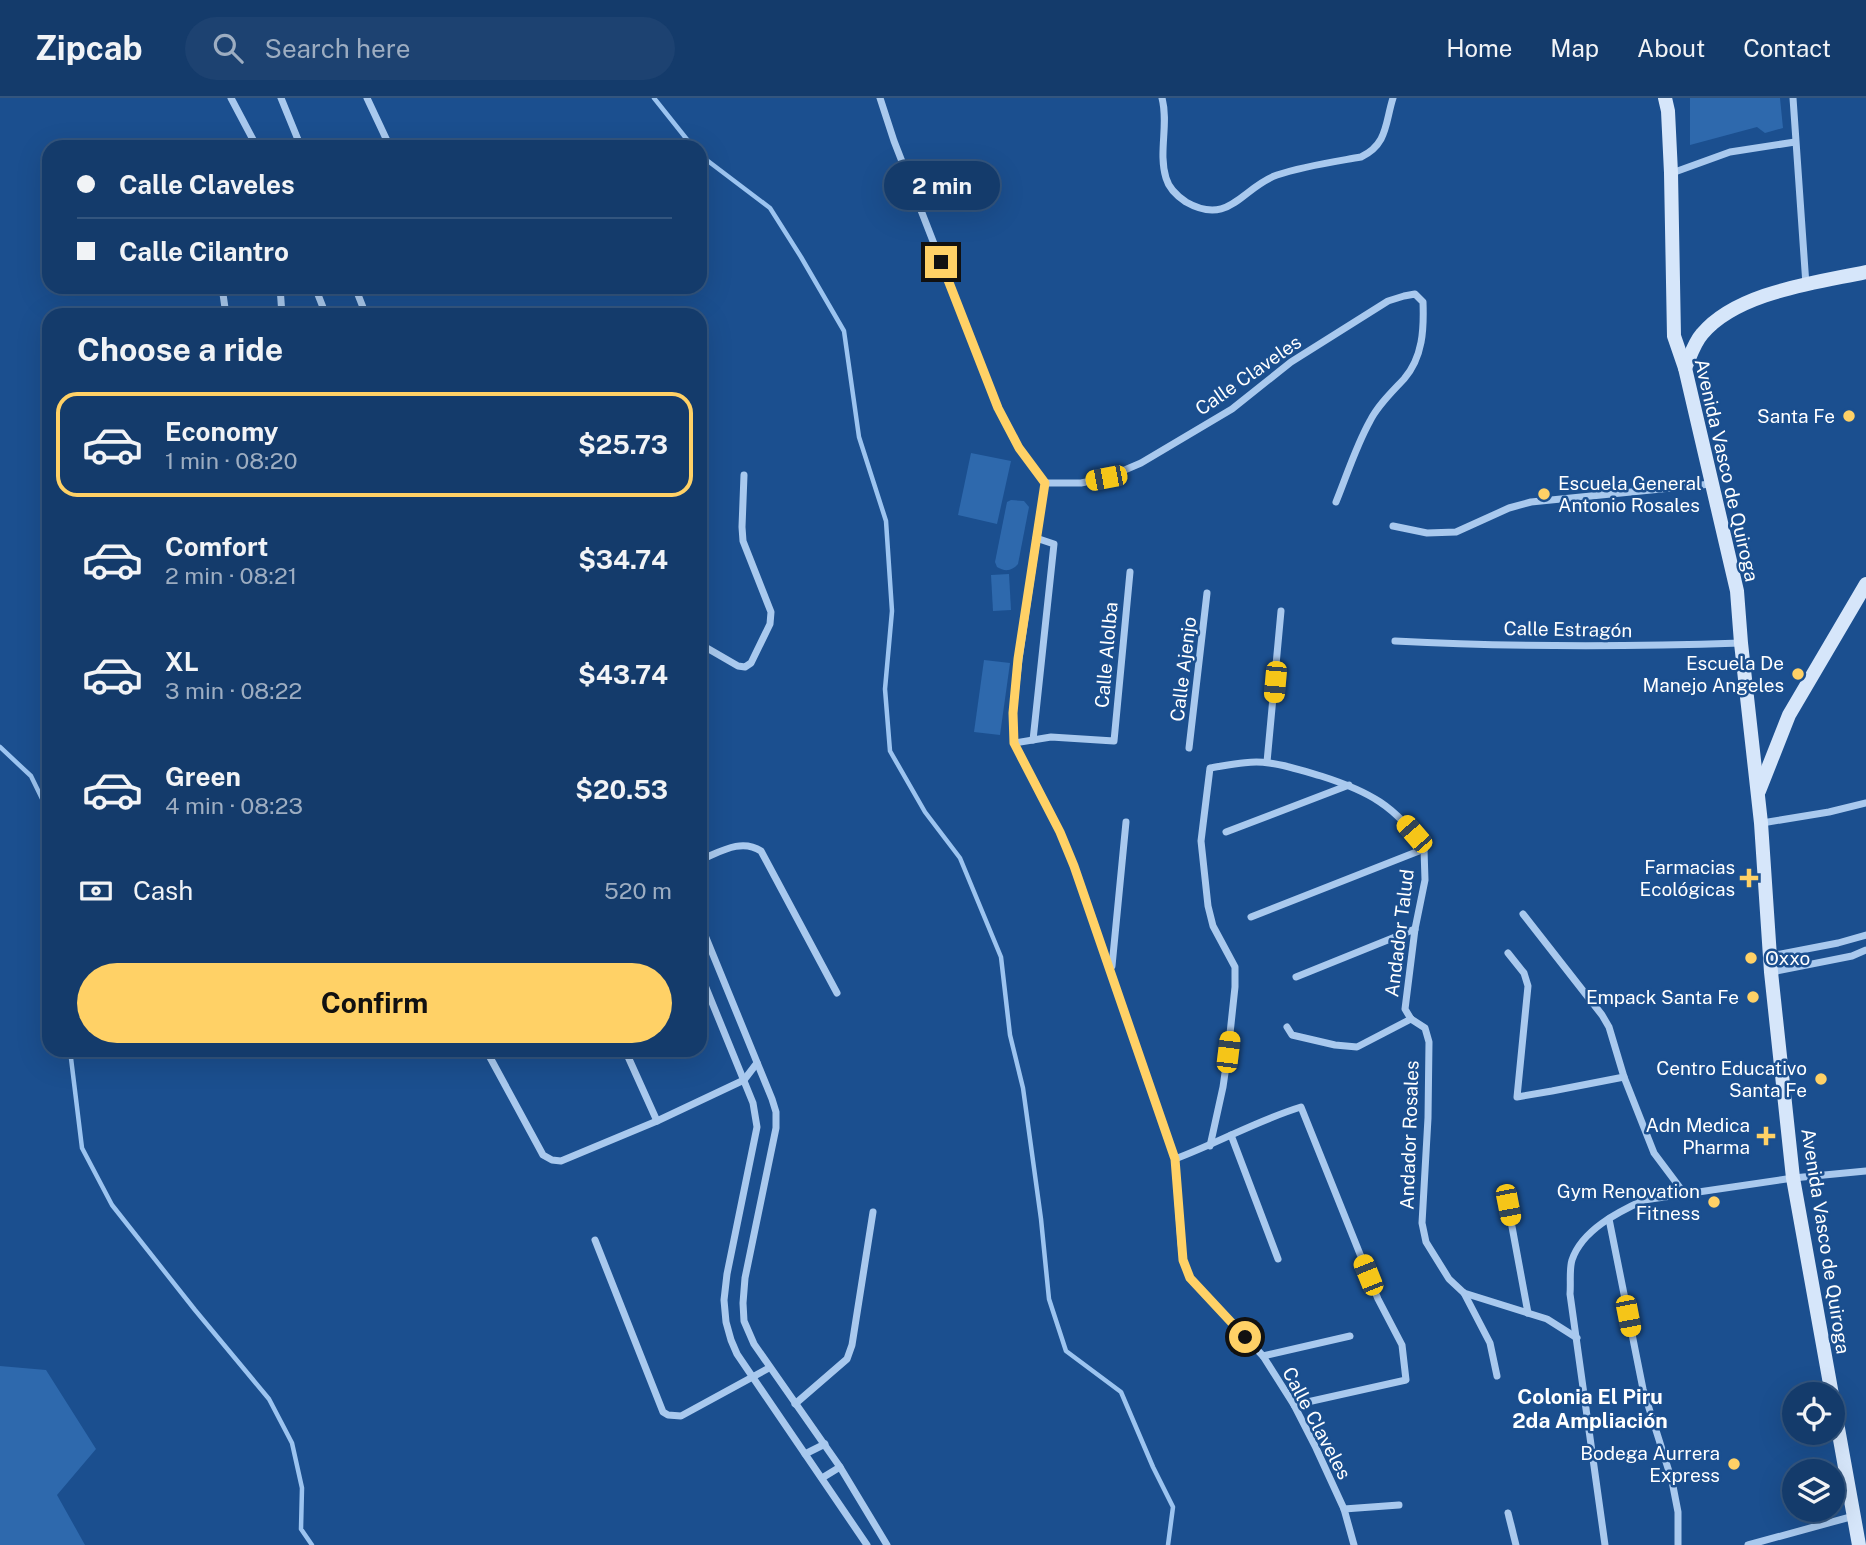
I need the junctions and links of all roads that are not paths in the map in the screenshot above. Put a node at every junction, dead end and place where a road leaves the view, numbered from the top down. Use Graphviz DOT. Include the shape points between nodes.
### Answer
graph roads {
  1 [pos="232,98"];
  2 [pos="282,98"];
  3 [pos="367,98"];
  4 [pos="880,98"];
  5 [pos="1161,98"];
  6 [pos="1387,98"];
  7 [pos="1393,98"];
  8 [pos="1793,98"];
  9 [pos="1668,102"];
  10 [pos="1389,111"];
  11 [pos="253,140"];
  12 [pos="298,140"];
  13 [pos="387,140"];
  14 [pos="1795,142"];
  15 [pos="1671,173"];
  16 [pos="1866,272"];
  17 [pos="1806,285"];
  18 [pos="1685,368"];
  19 [pos="744,475"];
  20 [pos="1045,483"];
  21 [pos="1711,484"];
  22 [pos="1336,502"];
  23 [pos="1393,526"];
  24 [pos="1036,538"];
  25 [pos="1130,572"];
  26 [pos="1866,584"];
  27 [pos="1208,593"];
  28 [pos="1860,604"];
  29 [pos="1281,611"];
  30 [pos="1395,641"];
  31 [pos="1741,643"];
  32 [pos="707,648"];
  33 [pos="1033,740"];
  34 [pos="1014,743"];
  35 [pos="1189,748"];
  36 [pos="1267,762"];
  37 [pos="1350,785"];
  38 [pos="1758,793"];
  39 [pos="1866,803"];
  40 [pos="1126,822"];
  41 [pos="1761,823"];
  42 [pos="1226,832"];
  43 [pos="1423,849"];
  44 [pos="707,857"];
  45 [pos="1523,914"];
  46 [pos="1251,917"];
  47 [pos="1415,929"];
  48 [pos="1866,935"];
  49 [pos="707,940"];
  50 [pos="1866,950"];
  51 [pos="1508,953"];
  52 [pos="1770,956"];
  53 [pos="1111,970"];
  54 [pos="1771,972"];
  55 [pos="1296,977"];
  56 [pos="707,990"];
  57 [pos="837,993"];
  58 [pos="1410,1019"];
  59 [pos="1287,1027"];
  60 [pos="490,1057"];
  61 [pos="628,1057"];
  62 [pos="757,1063"];
  63 [pos="1624,1077"];
  64 [pos="744,1080"];
  65 [pos="657,1121"];
  66 [pos="1231,1135"];
  67 [pos="1210,1146"];
  68 [pos="1175,1159"];
  69 [pos="1866,1171"];
  70 [pos="1793,1178"];
  71 [pos="1684,1193"];
  72 [pos="1508,1205"];
  73 [pos="873,1212"];
  74 [pos="1609,1219"];
  75 [pos="595,1240"];
  76 [pos="1278,1259"];
  77 [pos="1464,1293"];
  78 [pos="1528,1313"];
  79 [pos="1350,1336"];
  80 [pos="1577,1338"];
  81 [pos="1263,1356"];
  82 [pos="769,1368"];
  83 [pos="753,1376"];
  84 [pos="1497,1376"];
  85 [pos="795,1404"];
  86 [pos="1294,1405"];
  87 [pos="825,1444"];
  88 [pos="804,1454"];
  89 [pos="840,1467"];
  90 [pos="822,1478"];
  91 [pos="1399,1505"];
  92 [pos="1344,1509"];
  93 [pos="1508,1513"];
  94 [pos="1854,1516"];
  95 [pos="867,1545"];
  96 [pos="887,1545"];
  97 [pos="1354,1545"];
  98 [pos="1516,1545"];
  99 [pos="1605,1545"];
  100 [pos="1678,1545"];
  101 [pos="1748,1545"];
  102 [pos="1859,1545"];
  1 -- 11 [label="street"];
  2 -- 12 [label="street"];
  3 -- 13 [label="street"];
  4 -- 20 [label="street" via="998,408"];
  5 -- 10 [label="street" via="1166,181 1175,195 1189,204 1218,210 1233,205 1273,176 1374,151"];
  6 -- 10 [label="street"];
  7 -- 10 [label="street"];
  8 -- 14 [label="street"];
  9 -- 15 [label="main road, Avenida Vasco de Quiroga"];
  14 -- 15 [label="street" via="1730,152"];
  14 -- 17 [label="street"];
  15 -- 18 [label="main road, Avenida Vasco de Quiroga" via="1674,336"];
  16 -- 17 [label="main road"];
  17 -- 18 [label="main road" via="1759,296 1726,313 1701,335"];
  18 -- 21 [label="main road, Avenida Vasco de Quiroga"];
  19 -- 32 [label="street" via="743,541 771,612 770,624 745,667"];
  20 -- 22 [label="street, Calle Claveles" via="1106,478 1141,463 1232,409 1291,362 1388,301 1415,294 1423,302 1424,313 1416,361 1370,420"];
  20 -- 24 [label="street, Calle Claveles"];
  21 -- 23 [label="street" via="1531,502 1456,532 1426,533"];
  21 -- 31 [label="main road, Avenida Vasco de Quiroga" via="1734,575"];
  24 -- 33 [label="street" via="1054,544"];
  24 -- 34 [label="street, Calle Claveles" via="1018,659"];
  25 -- 33 [label="street, Calle Alolba" via="1114,741"];
  26 -- 28 [label="main road"];
  27 -- 35 [label="street, Calle Ajenjo"];
  28 -- 38 [label="main road" via="1788,715"];
  29 -- 36 [label="street"];
  30 -- 31 [label="street, Calle Estragón"];
  31 -- 38 [label="main road, Avenida Vasco de Quiroga"];
  33 -- 34 [label="street"];
  34 -- 53 [label="street, Calle Claveles" via="1060,832"];
  36 -- 37 [label="street"];
  36 -- 67 [label="street" via="1210,768 1201,841 1208,906 1213,926 1236,967 1226,1064"];
  37 -- 42 [label="street"];
  37 -- 43 [label="street" via="1399,817"];
  38 -- 41 [label="main road, Avenida Vasco de Quiroga"];
  39 -- 41 [label="street"];
  40 -- 53 [label="street"];
  41 -- 52 [label="main road, Avenida Vasco de Quiroga"];
  43 -- 46 [label="street"];
  43 -- 47 [label="street, Andador Talud" via="1425,880"];
  44 -- 57 [label="street" via="739,845 761,851"];
  45 -- 63 [label="street" via="1602,1015"];
  47 -- 55 [label="street"];
  47 -- 58 [label="street, Andador Talud" via="1405,1009"];
  48 -- 52 [label="street"];
  49 -- 62 [label="street"];
  50 -- 54 [label="street"];
  51 -- 63 [label="street" via="1528,986 1517,1097"];
  52 -- 54 [label="main road, Avenida Vasco de Quiroga"];
  53 -- 68 [label="street, Calle Claveles"];
  54 -- 70 [label="main road, Avenida Vasco de Quiroga"];
  56 -- 64 [label="street"];
  58 -- 59 [label="street" via="1357,1047 1292,1035"];
  58 -- 77 [label="street, Andador Rosales" via="1425,1028 1429,1042 1422,1223 1436,1261"];
  60 -- 65 [label="street" via="543,1155 552,1160 561,1161"];
  61 -- 65 [label="street"];
  62 -- 64 [label="street"];
  62 -- 82 [label="street" via="776,1112 776,1128 743,1303 744,1321"];
  63 -- 71 [label="street" via="1654,1153"];
  64 -- 65 [label="street"];
  64 -- 83 [label="street" via="757,1127 724,1300 731,1340"];
  66 -- 67 [label="street"];
  66 -- 76 [label="street"];
  66 -- 86 [label="street" via="1301,1107 1378,1299 1402,1345 1406,1380"];
  67 -- 68 [label="street"];
  68 -- 81 [label="street, Calle Claveles" via="1183,1260 1190,1278"];
  69 -- 70 [label="street"];
  70 -- 71 [label="street"];
  70 -- 94 [label="main road, Avenida Vasco de Quiroga"];
  71 -- 74 [label="street" via="1644,1200"];
  72 -- 78 [label="street"];
  73 -- 85 [label="street" via="847,1359"];
  74 -- 80 [label="street" via="1579,1245 1571,1262 1570,1294"];
  74 -- 100 [label="street" via="1643,1389 1672,1481"];
  75 -- 83 [label="street" via="663,1412 681,1416"];
  77 -- 78 [label="street"];
  77 -- 84 [label="street, Andador Rosales" via="1490,1343"];
  78 -- 80 [label="street"];
  79 -- 81 [label="street"];
  80 -- 99 [label="street"];
  81 -- 86 [label="street, Calle Claveles"];
  82 -- 83 [label="street"];
  82 -- 85 [label="street"];
  83 -- 88 [label="street"];
  85 -- 87 [label="street"];
  86 -- 92 [label="street, Calle Claveles"];
  87 -- 88 [label="street"];
  87 -- 89 [label="street"];
  88 -- 90 [label="street"];
  89 -- 90 [label="street"];
  89 -- 96 [label="street"];
  90 -- 95 [label="street"];
  91 -- 92 [label="street"];
  92 -- 97 [label="street, Calle Claveles"];
  93 -- 98 [label="street"];
  94 -- 101 [label="street"];
  94 -- 102 [label="main road, Avenida Vasco de Quiroga"];
}
